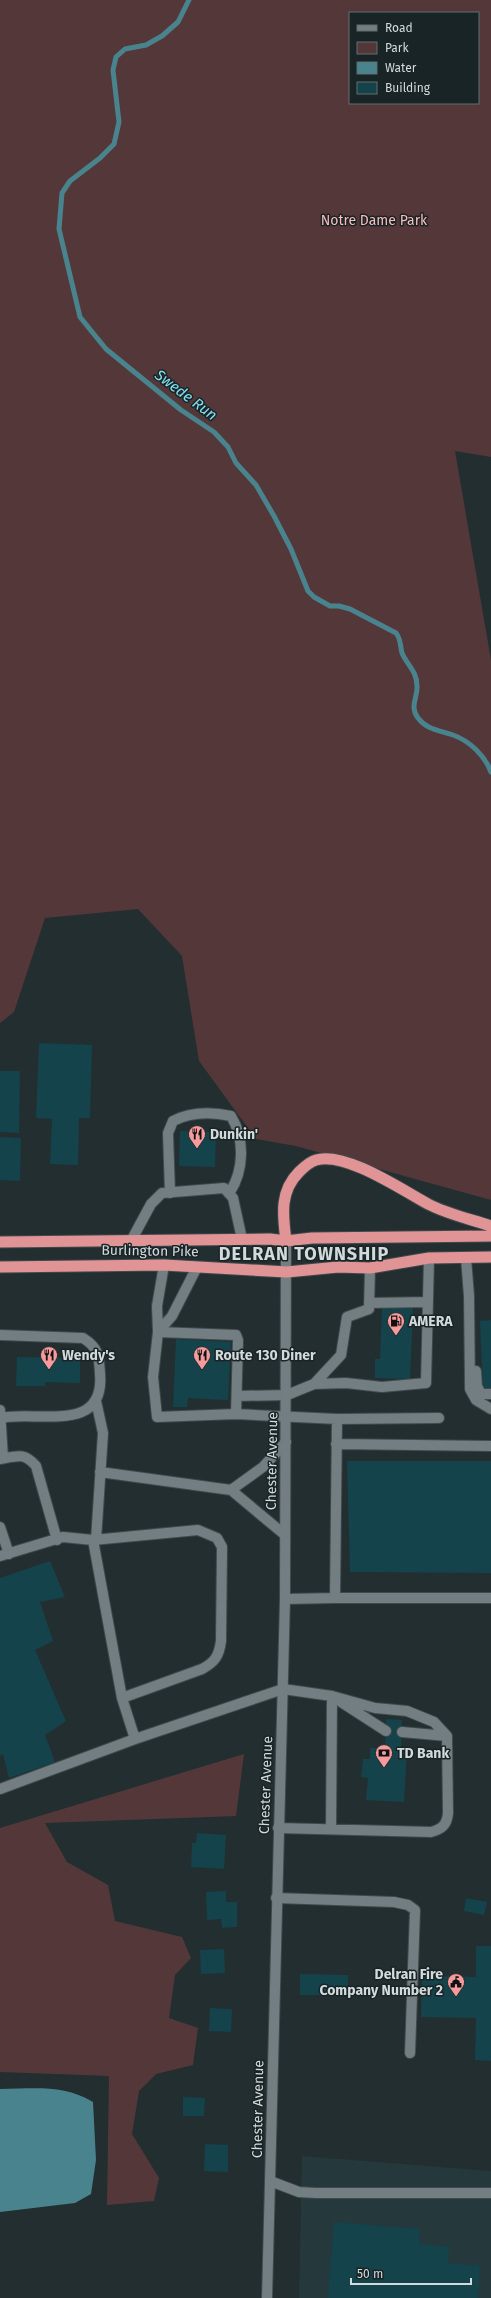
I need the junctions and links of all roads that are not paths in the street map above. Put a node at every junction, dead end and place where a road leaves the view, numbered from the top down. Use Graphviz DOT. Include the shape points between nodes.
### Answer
graph roads {
  1 [pos="230,1192"];
  2 [pos="166,1193"];
  3 [pos="491,1226"];
  4 [pos="491,1236"];
  5 [pos="242,1240"];
  6 [pos="132,1241"];
  7 [pos="286,1241"];
  8 [pos="0,1242"];
  9 [pos="491,1257"];
  10 [pos="429,1258"];
  11 [pos="466,1258"];
  12 [pos="164,1265"];
  13 [pos="197,1266"];
  14 [pos="0,1267"];
  15 [pos="370,1268"];
  16 [pos="287,1272"];
  17 [pos="428,1302"];
  18 [pos="369,1303"];
  19 [pos="469,1314"];
  20 [pos="158,1332"];
  21 [pos="0,1335"];
  22 [pos="314,1384"];
  23 [pos="491,1394"];
  24 [pos="287,1395"];
  25 [pos="237,1396"];
  26 [pos="96,1401"];
  27 [pos="491,1409"];
  28 [pos="236,1414"];
  29 [pos="1,1415"];
  30 [pos="286,1418"];
  31 [pos="439,1418"];
  32 [pos="336,1419"];
  33 [pos="286,1442"];
  34 [pos="336,1444"];
  35 [pos="491,1446"];
  36 [pos="1,1459"];
  37 [pos="100,1472"];
  38 [pos="231,1490"];
  39 [pos="0,1528"];
  40 [pos="285,1535"];
  41 [pos="57,1540"];
  42 [pos="95,1540"];
  43 [pos="4,1555"];
  44 [pos="335,1598"];
  45 [pos="491,1598"];
  46 [pos="285,1599"];
  47 [pos="283,1689"];
  48 [pos="332,1696"];
  49 [pos="122,1698"];
  50 [pos="386,1731"];
  51 [pos="402,1732"];
  52 [pos="447,1736"];
  53 [pos="135,1739"];
  54 [pos="0,1789"];
  55 [pos="278,1828"];
  56 [pos="331,1829"];
  57 [pos="276,1898"];
  58 [pos="410,2053"];
  59 [pos="270,2181"];
  60 [pos="491,2193"];
  61 [pos="267,2298"];
  1 -- 2 [label="street" via="224,1188"];
  1 -- 2 [label="street" via="236,1184 241,1166 240,1137 238,1127 231,1116 216,1113 183,1116 173,1121 168,1133"];
  1 -- 5 [label="street"];
  2 -- 6 [label="street" via="151,1204"];
  3 -- 7 [label="highway" via="430,1205 349,1163 318,1159 296,1175 285,1193 283,1214"];
  4 -- 7 [label="highway, Burlington Pike" via="319,1238"];
  5 -- 6 [label="highway, Burlington Pike"];
  5 -- 7 [label="highway, Burlington Pike"];
  6 -- 8 [label="highway, Burlington Pike"];
  7 -- 16 [label="street, Chester Avenue"];
  9 -- 11 [label="highway, Burlington Pike"];
  10 -- 11 [label="highway, Burlington Pike"];
  10 -- 15 [label="highway, Burlington Pike"];
  10 -- 17 [label="street"];
  11 -- 19 [label="street"];
  12 -- 13 [label="highway, Burlington Pike"];
  12 -- 14 [label="highway, Burlington Pike"];
  12 -- 20 [label="street" via="157,1306"];
  13 -- 16 [label="highway, Burlington Pike"];
  13 -- 20 [label="street" via="172,1316"];
  15 -- 16 [label="highway, Burlington Pike" via="338,1267"];
  15 -- 18 [label="street"];
  16 -- 24 [label="street, Chester Avenue"];
  17 -- 18 [label="street"];
  17 -- 22 [label="street" via="426,1383 382,1387"];
  18 -- 22 [label="street" via="369,1309 347,1317 341,1355"];
  19 -- 23 [label="street" via="474,1326 477,1386 482,1394"];
  19 -- 27 [label="street" via="470,1389 476,1400"];
  20 -- 25 [label="street" via="236,1336"];
  20 -- 28 [label="street" via="153,1377 157,1417"];
  21 -- 26 [label="street" via="83,1338 94,1345 99,1358 101,1383"];
  22 -- 24 [label="street"];
  24 -- 25 [label="street"];
  24 -- 30 [label="street, Chester Avenue"];
  25 -- 28 [label="street"];
  26 -- 29 [label="street" via="82,1414"];
  26 -- 37 [label="street" via="103,1433"];
  28 -- 30 [label="street"];
  29 -- 36 [label="street"];
  30 -- 32 [label="street"];
  30 -- 33 [label="street, Chester Avenue"];
  31 -- 32 [label="street"];
  32 -- 34 [label="street"];
  33 -- 38 [label="street" via="263,1467"];
  33 -- 40 [label="street, Chester Avenue"];
  34 -- 35 [label="street"];
  34 -- 44 [label="street"];
  36 -- 41 [label="street" via="20,1455 29,1458 36,1466"];
  37 -- 38 [label="street"];
  37 -- 42 [label="street"];
  38 -- 40 [label="street"];
  39 -- 43 [label="street"];
  40 -- 46 [label="street, Chester Avenue"];
  41 -- 42 [label="street" via="63,1537"];
  41 -- 43 [label="street"];
  42 -- 49 [label="street"];
  42 -- 49 [label="street" via="198,1530 217,1538 222,1547 219,1655 202,1669"];
  44 -- 45 [label="street"];
  44 -- 46 [label="street"];
  46 -- 47 [label="street, Chester Avenue"];
  47 -- 48 [label="street"];
  47 -- 53 [label="street"];
  47 -- 55 [label="street, Chester Avenue"];
  48 -- 50 [label="street"];
  48 -- 52 [label="street" via="375,1708 407,1711 434,1722"];
  48 -- 56 [label="street"];
  49 -- 53 [label="street"];
  51 -- 52 [label="street"];
  52 -- 56 [label="street" via="448,1813 447,1821 441,1829 430,1832"];
  53 -- 54 [label="street"];
  55 -- 56 [label="street"];
  55 -- 57 [label="street, Chester Avenue"];
  57 -- 58 [label="street" via="394,1902 408,1904 415,1910"];
  57 -- 59 [label="street, Chester Avenue"];
  59 -- 60 [label="street" via="299,2192 316,2193"];
  59 -- 61 [label="street, Chester Avenue"];
}
